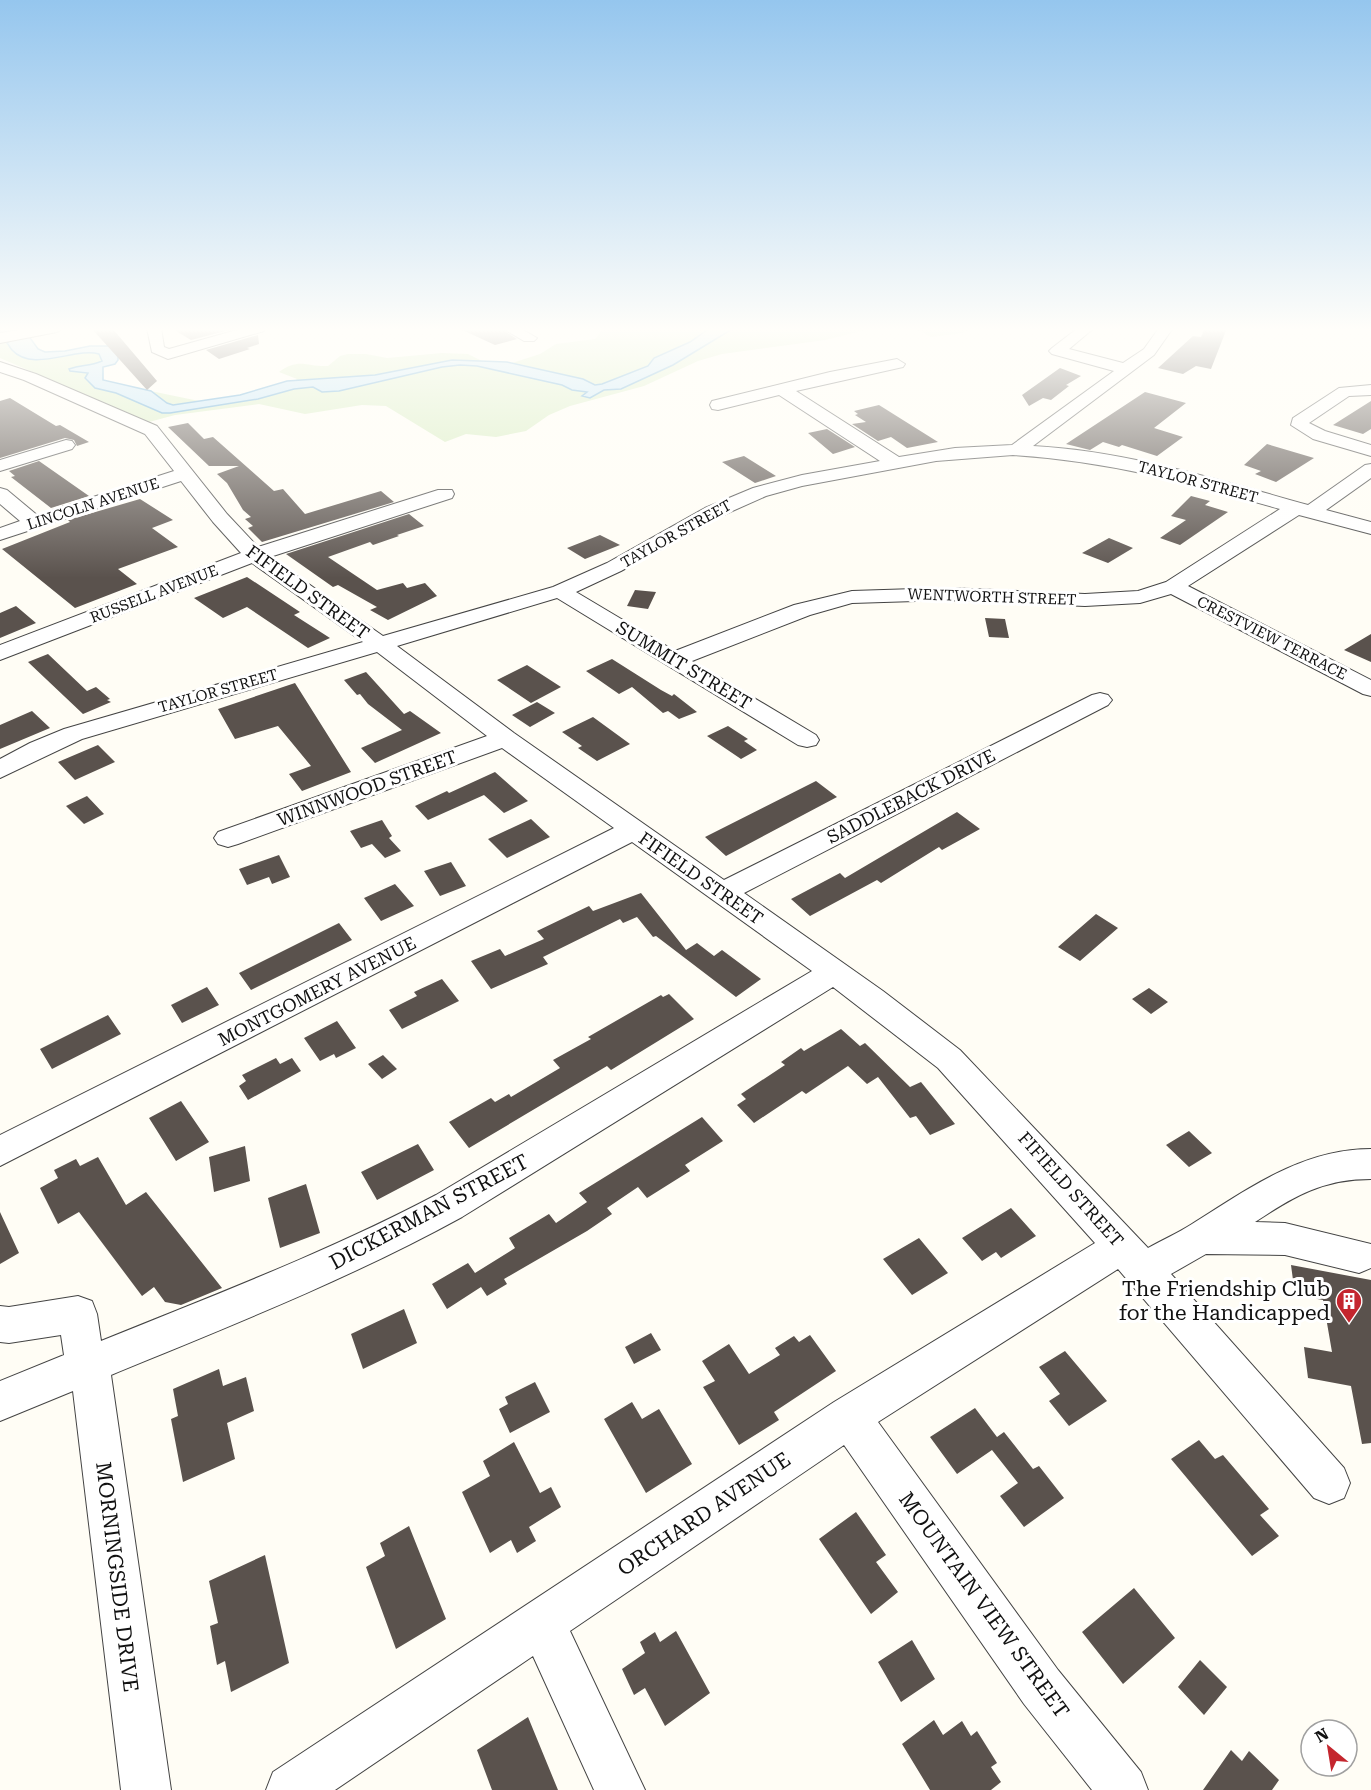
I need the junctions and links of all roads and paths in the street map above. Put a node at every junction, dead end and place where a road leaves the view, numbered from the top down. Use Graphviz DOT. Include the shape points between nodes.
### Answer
graph roads {
  1 [pos="109,412"];
  2 [pos="817,412"];
  3 [pos="1068,412"];
  4 [pos="1312,412"];
  5 [pos="66,445"];
  6 [pos="1016,450"];
  7 [pos="1371,451"];
  8 [pos="896,463"];
  9 [pos="0,466"];
  10 [pos="1371,469"];
  11 [pos="186,473"];
  12 [pos="0,494"];
  13 [pos="445,494"];
  14 [pos="1304,510"];
  15 [pos="34,523"];
  16 [pos="1371,528"];
  17 [pos="0,534"];
  18 [pos="255,556"];
  19 [pos="1173,586"];
  20 [pos="560,591"];
  21 [pos="379,643"];
  22 [pos="0,653"];
  23 [pos="675,659"];
  24 [pos="1371,689"];
  25 [pos="1100,700"];
  26 [pos="505,738"];
  27 [pos="807,740"];
  28 [pos="0,770"];
  29 [pos="633,830"];
  30 [pos="228,838"];
  31 [pos="721,892"];
  32 [pos="833,972"];
  33 [pos="0,1151"];
  34 [pos="1371,1164"];
  35 [pos="1202,1238"];
  36 [pos="1359,1257"];
  37 [pos="1133,1258"];
  38 [pos="0,1324"];
  39 [pos="90,1364"];
  40 [pos="0,1401"];
  41 [pos="849,1416"];
  42 [pos="1329,1483"];
  43 [pos="542,1623"];
  44 [pos="146,1790"];
  45 [pos="291,1790"];
  46 [pos="620,1790"];
  47 [pos="1123,1790"];
  1 -- 11 [label="street, FIFIELD STREET" via="151,430"];
  2 -- 8 [label="street"];
  3 -- 6 [label="street"];
  4 -- 7 [label="street" via="1302,418 1300,425"];
  5 -- 9 [label="street"];
  6 -- 8 [label="street, TAYLOR STREET" via="962,452"];
  6 -- 14 [label="street, TAYLOR STREET" via="1128,463"];
  8 -- 20 [label="street, TAYLOR STREET" via="748,496"];
  10 -- 14 [label="street, WENTWORTH STREET"];
  11 -- 15 [label="street, LINCOLN AVENUE"];
  11 -- 18 [label="street, FIFIELD STREET"];
  12 -- 15 [label="street"];
  13 -- 18 [label="street, RUSSELL AVENUE"];
  14 -- 16 [label="street, TAYLOR STREET"];
  14 -- 19 [label="street, WENTWORTH STREET"];
  15 -- 17 [label="street, LINCOLN AVENUE"];
  18 -- 21 [label="street, FIFIELD STREET"];
  18 -- 22 [label="street, RUSSELL AVENUE"];
  19 -- 23 [label="street, WENTWORTH STREET" via="1140,597 1085,600 947,594 852,597 802,610"];
  19 -- 24 [label="street, CRESTVIEW TERRACE"];
  20 -- 21 [label="street, TAYLOR STREET"];
  20 -- 23 [label="street, SUMMIT STREET"];
  21 -- 26 [label="street, FIFIELD STREET"];
  21 -- 28 [label="street, TAYLOR STREET" via="73,734"];
  23 -- 27 [label="street, SUMMIT STREET"];
  25 -- 31 [label="street, SADDLEBACK DRIVE"];
  26 -- 29 [label="street, FIFIELD STREET"];
  26 -- 30 [label="street, WINNWOOD STREET"];
  29 -- 31 [label="street, FIFIELD STREET"];
  29 -- 33 [label="street, MONTGOMERY AVENUE"];
  31 -- 32 [label="street, FIFIELD STREET"];
  32 -- 37 [label="street, FIFIELD STREET" via="911,1028 966,1075"];
  32 -- 39 [label="street, DICKERMAN STREET" via="544,1150 389,1238"];
  34 -- 35 [label="street, ORCHARD AVENUE" via="1351,1162 1308,1173"];
  35 -- 36 [label="street" via="1285,1239"];
  35 -- 37 [label="street, ORCHARD AVENUE"];
  37 -- 41 [label="street, ORCHARD AVENUE"];
  37 -- 42 [label="street, FIFIELD STREET"];
  38 -- 39 [label="street, MORNINGSIDE DRIVE" via="78,1314 82,1350"];
  39 -- 40 [label="street, DICKERMAN STREET"];
  39 -- 44 [label="street, MORNINGSIDE DRIVE"];
  41 -- 43 [label="street, ORCHARD AVENUE"];
  41 -- 47 [label="street, MOUNTAIN VIEW STREET" via="1041,1687"];
  43 -- 45 [label="street, ORCHARD AVENUE"];
  43 -- 46 [label="street"];
}
